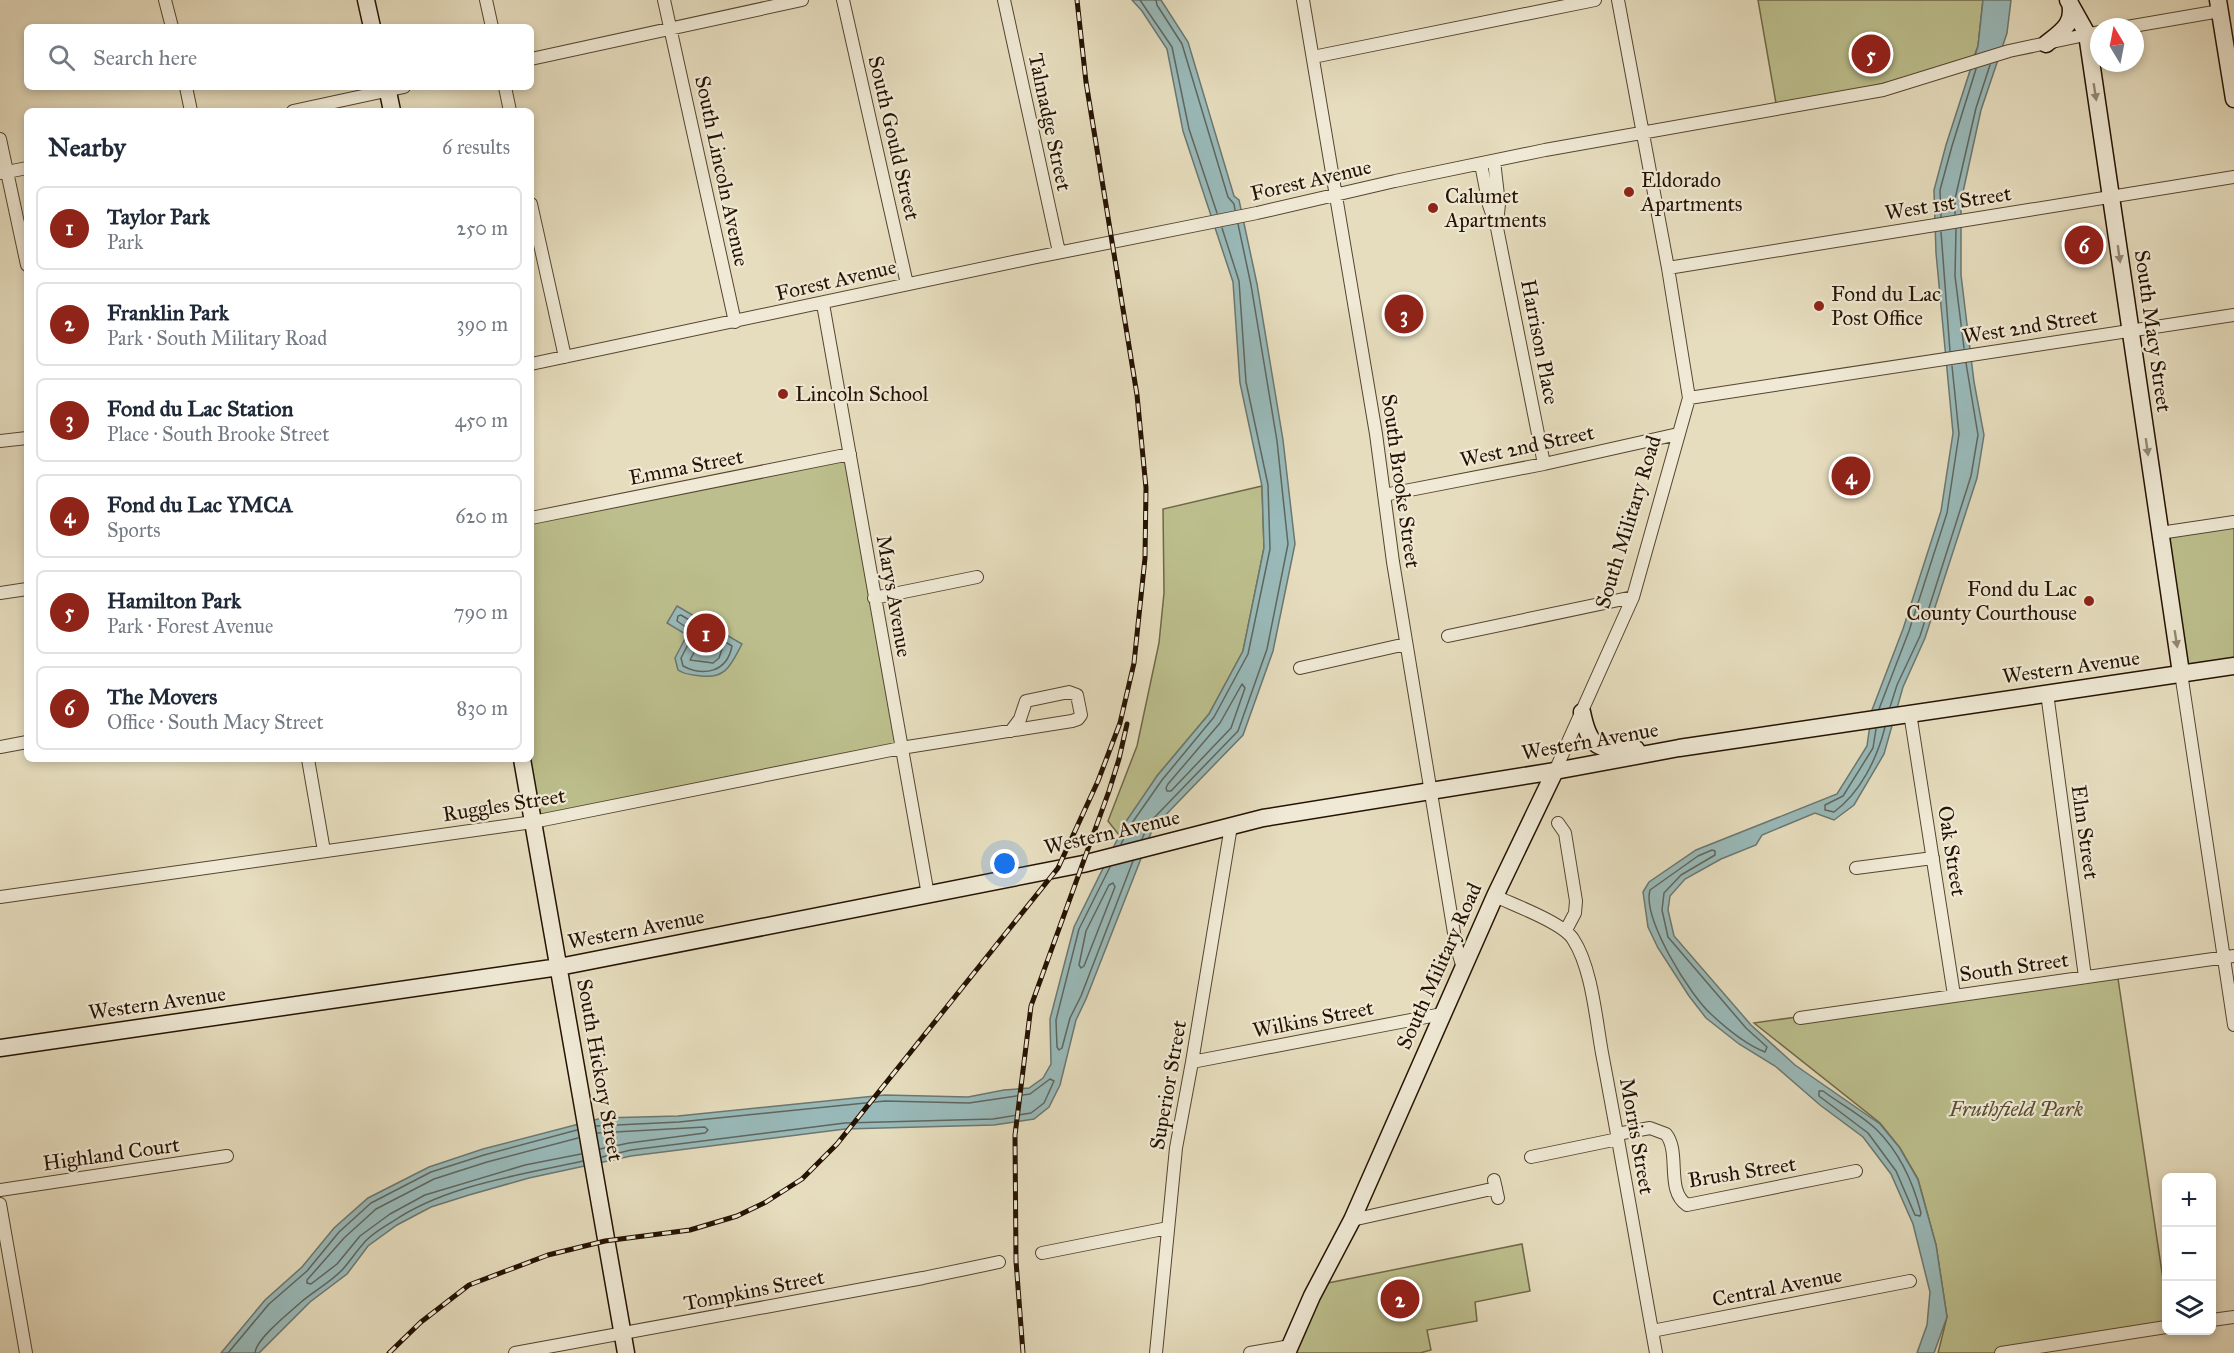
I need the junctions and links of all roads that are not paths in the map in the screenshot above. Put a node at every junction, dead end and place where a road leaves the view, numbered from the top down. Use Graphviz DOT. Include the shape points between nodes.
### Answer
graph roads {
  1 [pos="165,0"];
  2 [pos="366,0"];
  3 [pos="486,0"];
  4 [pos="664,0"];
  5 [pos="802,0"];
  6 [pos="843,0"];
  7 [pos="1004,0"];
  8 [pos="1303,0"];
  9 [pos="1595,0"];
  10 [pos="1617,0"];
  11 [pos="2069,1"];
  12 [pos="2219,5"];
  13 [pos="2144,23"];
  14 [pos="171,24"];
  15 [pos="371,24"];
  16 [pos="491,24"];
  17 [pos="670,29"];
  18 [pos="2090,29"];
  19 [pos="2090,34"];
  20 [pos="2046,44"];
  21 [pos="1312,57"];
  22 [pos="534,58"];
  23 [pos="2097,72"];
  24 [pos="187,90"];
  25 [pos="384,90"];
  26 [pos="393,90"];
  27 [pos="506,90"];
  28 [pos="2234,99"];
  29 [pos="190,108"];
  30 [pos="306,108"];
  31 [pos="393,108"];
  32 [pos="509,108"];
  33 [pos="1643,132"];
  34 [pos="0,140"];
  35 [pos="1494,161"];
  36 [pos="1481,164"];
  37 [pos="24,169"];
  38 [pos="4,173"];
  39 [pos="2234,177"];
  40 [pos="1336,196"];
  41 [pos="2111,196"];
  42 [pos="534,218"];
  43 [pos="1497,228"];
  44 [pos="1059,252"];
  45 [pos="24,253"];
  46 [pos="1668,268"];
  47 [pos="907,284"];
  48 [pos="823,304"];
  49 [pos="2234,315"];
  50 [pos="735,322"];
  51 [pos="2130,330"];
  52 [pos="565,357"];
  53 [pos="534,363"];
  54 [pos="1689,398"];
  55 [pos="1678,434"];
  56 [pos="24,438"];
  57 [pos="0,441"];
  58 [pos="849,454"];
  59 [pos="1544,464"];
  60 [pos="1384,495"];
  61 [pos="534,517"];
  62 [pos="2234,522"];
  63 [pos="2160,533"];
  64 [pos="977,577"];
  65 [pos="24,589"];
  66 [pos="0,593"];
  67 [pos="1633,597"];
  68 [pos="874,598"];
  69 [pos="1448,636"];
  70 [pos="1406,644"];
  71 [pos="2234,666"];
  72 [pos="1300,668"];
  73 [pos="2181,673"];
  74 [pos="2047,693"];
  75 [pos="1582,712"];
  76 [pos="1905,714"];
  77 [pos="1011,731"];
  78 [pos="24,743"];
  79 [pos="0,747"];
  80 [pos="901,748"];
  81 [pos="1679,748"];
  82 [pos="309,762"];
  83 [pos="523,762"];
  84 [pos="1555,771"];
  85 [pos="1432,791"];
  86 [pos="533,822"];
  87 [pos="1558,823"];
  88 [pos="1231,826"];
  89 [pos="324,851"];
  90 [pos="1933,858"];
  91 [pos="1856,868"];
  92 [pos="928,895"];
  93 [pos="1495,896"];
  94 [pos="0,897"];
  95 [pos="1566,930"];
  96 [pos="2229,956"];
  97 [pos="559,968"];
  98 [pos="1463,968"];
  99 [pos="2085,977"];
  100 [pos="1954,995"];
  101 [pos="1442,1014"];
  102 [pos="1800,1018"];
  103 [pos="2234,1025"];
  104 [pos="0,1048"];
  105 [pos="1192,1062"];
  106 [pos="1618,1137"];
  107 [pos="227,1156"];
  108 [pos="1530,1156"];
  109 [pos="1856,1171"];
  110 [pos="1496,1189"];
  111 [pos="0,1190"];
  112 [pos="0,1204"];
  113 [pos="1352,1220"];
  114 [pos="1168,1228"];
  115 [pos="1042,1253"];
  116 [pos="999,1262"];
  117 [pos="1910,1281"];
  118 [pos="2234,1317"];
  119 [pos="2216,1319"];
  120 [pos="2162,1328"];
  121 [pos="1652,1331"];
  122 [pos="622,1335"];
  123 [pos="1289,1349"];
  124 [pos="26,1353"];
  125 [pos="515,1353"];
  126 [pos="626,1353"];
  127 [pos="1156,1353"];
  128 [pos="1250,1353"];
  129 [pos="1656,1353"];
  130 [pos="2001,1353"];
  1 -- 14 [label="street"];
  2 -- 15 [label="street"];
  3 -- 16 [label="street"];
  4 -- 17 [label="street, South Lincoln Avenue"];
  5 -- 17 [label="street"];
  6 -- 47 [label="street, South Gould Street"];
  7 -- 44 [label="street, Talmadge Street"];
  8 -- 21 [label="street, South Brooke Street"];
  9 -- 21 [label="street"];
  10 -- 33 [label="street, South Military Road"];
  11 -- 18 [label="street, South Macy Street"];
  11 -- 20 [label="street" via="2069,22"];
  12 -- 13 [label="street"];
  12 -- 28 [label="street"];
  17 -- 22 [label="street"];
  17 -- 50 [label="street, South Lincoln Avenue"];
  19 -- 20 [label="street, Forest Avenue"];
  20 -- 33 [label="street, Forest Avenue" via="1883,90"];
  21 -- 40 [label="street, South Brooke Street"];
  23 -- 41 [label="street, South Macy Street, one-way"];
  24 -- 29 [label="street"];
  25 -- 30 [label="street"];
  26 -- 31 [label="street"];
  27 -- 32 [label="street"];
  33 -- 35 [label="street, Forest Avenue"];
  33 -- 46 [label="street, South Military Road"];
  34 -- 38 [label="street"];
  35 -- 36 [label="street, Forest Avenue"];
  35 -- 43 [label="street, Harrison Place" via="1499,204"];
  36 -- 40 [label="street, Forest Avenue"];
  36 -- 43 [label="street, Harrison Place"];
  37 -- 38 [label="street"];
  38 -- 45 [label="street"];
  39 -- 41 [label="street, West 1st Street"];
  40 -- 44 [label="street, Forest Avenue"];
  40 -- 60 [label="street, South Brooke Street"];
  41 -- 46 [label="street, West 1st Street"];
  41 -- 51 [label="street, South Macy Street, one-way"];
  42 -- 52 [label="street"];
  43 -- 59 [label="street, Harrison Place"];
  44 -- 47 [label="street, Forest Avenue"];
  46 -- 54 [label="street, South Military Road"];
  47 -- 48 [label="street, Forest Avenue"];
  48 -- 50 [label="street, Forest Avenue"];
  48 -- 58 [label="street, Marys Avenue"];
  49 -- 51 [label="street, West 2nd Street"];
  50 -- 52 [label="street, Forest Avenue"];
  51 -- 54 [label="street, West 2nd Street"];
  51 -- 63 [label="street, South Macy Street, one-way"];
  52 -- 53 [label="street, Forest Avenue"];
  54 -- 55 [label="street, South Military Road"];
  55 -- 59 [label="street, West 2nd Street"];
  55 -- 67 [label="street, South Military Road"];
  56 -- 57 [label="street"];
  58 -- 61 [label="street, Emma Street"];
  58 -- 68 [label="street, Marys Avenue"];
  59 -- 60 [label="street, West 2nd Street"];
  60 -- 70 [label="street, South Brooke Street"];
  62 -- 63 [label="street"];
  63 -- 73 [label="street, South Macy Street, one-way"];
  64 -- 68 [label="street"];
  65 -- 66 [label="street"];
  67 -- 69 [label="street"];
  67 -- 75 [label="street, South Military Road"];
  68 -- 80 [label="street, Marys Avenue"];
  70 -- 72 [label="street"];
  70 -- 85 [label="street, South Brooke Street"];
  71 -- 73 [label="street, Western Avenue"];
  73 -- 74 [label="street, Western Avenue"];
  73 -- 96 [label="street"];
  74 -- 76 [label="street, Western Avenue"];
  74 -- 99 [label="street, Elm Street"];
  75 -- 81 [label="street" via="1588,736 1609,749"];
  75 -- 84 [label="street, South Military Road"];
  76 -- 81 [label="street, Western Avenue"];
  76 -- 90 [label="street, Oak Street"];
  77 -- 77 [label="street, Ruggles Street" via="1078,719 1081,715 1077,695 1069,692 1026,700"];
  77 -- 80 [label="street, Ruggles Street"];
  78 -- 79 [label="street"];
  80 -- 86 [label="street, Ruggles Street"];
  80 -- 92 [label="street, Marys Avenue"];
  81 -- 84 [label="street, Western Avenue"];
  82 -- 89 [label="street"];
  83 -- 86 [label="street, South Hickory Street"];
  84 -- 85 [label="street, Western Avenue"];
  84 -- 93 [label="street, South Military Road"];
  85 -- 88 [label="street, Western Avenue"];
  85 -- 98 [label="street, South Brooke Street"];
  86 -- 89 [label="street, Ruggles Street"];
  86 -- 97 [label="street, South Hickory Street"];
  87 -- 95 [label="street" via="1565,833 1576,902"];
  88 -- 92 [label="street, Western Avenue" via="1098,861"];
  88 -- 105 [label="street, Superior Street"];
  89 -- 94 [label="street, Ruggles Street"];
  90 -- 91 [label="street"];
  90 -- 100 [label="street, Oak Street"];
  92 -- 97 [label="street, Western Avenue"];
  93 -- 95 [label="street"];
  93 -- 98 [label="street, South Military Road"];
  95 -- 106 [label="street, Morris Street" via="1585,967"];
  96 -- 99 [label="street, South Street"];
  96 -- 103 [label="street"];
  97 -- 104 [label="street, Western Avenue"];
  97 -- 122 [label="street, South Hickory Street"];
  98 -- 101 [label="street, South Military Road"];
  99 -- 100 [label="street, South Street"];
  100 -- 102 [label="street, South Street"];
  101 -- 105 [label="street, Wilkins Street"];
  101 -- 113 [label="street, South Military Road"];
  105 -- 114 [label="street, Superior Street" via="1176,1148"];
  106 -- 108 [label="street, Brush Street"];
  106 -- 109 [label="street, Brush Street" via="1647,1128 1665,1134 1671,1146 1677,1194 1687,1205"];
  106 -- 121 [label="street, Morris Street"];
  107 -- 111 [label="street, Highland Court"];
  110 -- 113 [label="street"];
  112 -- 124 [label="street"];
  113 -- 123 [label="street, South Military Road"];
  114 -- 115 [label="street"];
  114 -- 127 [label="street, Superior Street"];
  116 -- 122 [label="street, Tompkins Street"];
  117 -- 121 [label="street, Central Avenue"];
  118 -- 119 [label="street"];
  120 -- 130 [label="street"];
  121 -- 129 [label="street, Morris Street"];
  122 -- 125 [label="street, Tompkins Street"];
  122 -- 126 [label="street, South Hickory Street"];
  123 -- 128 [label="street"];
}
